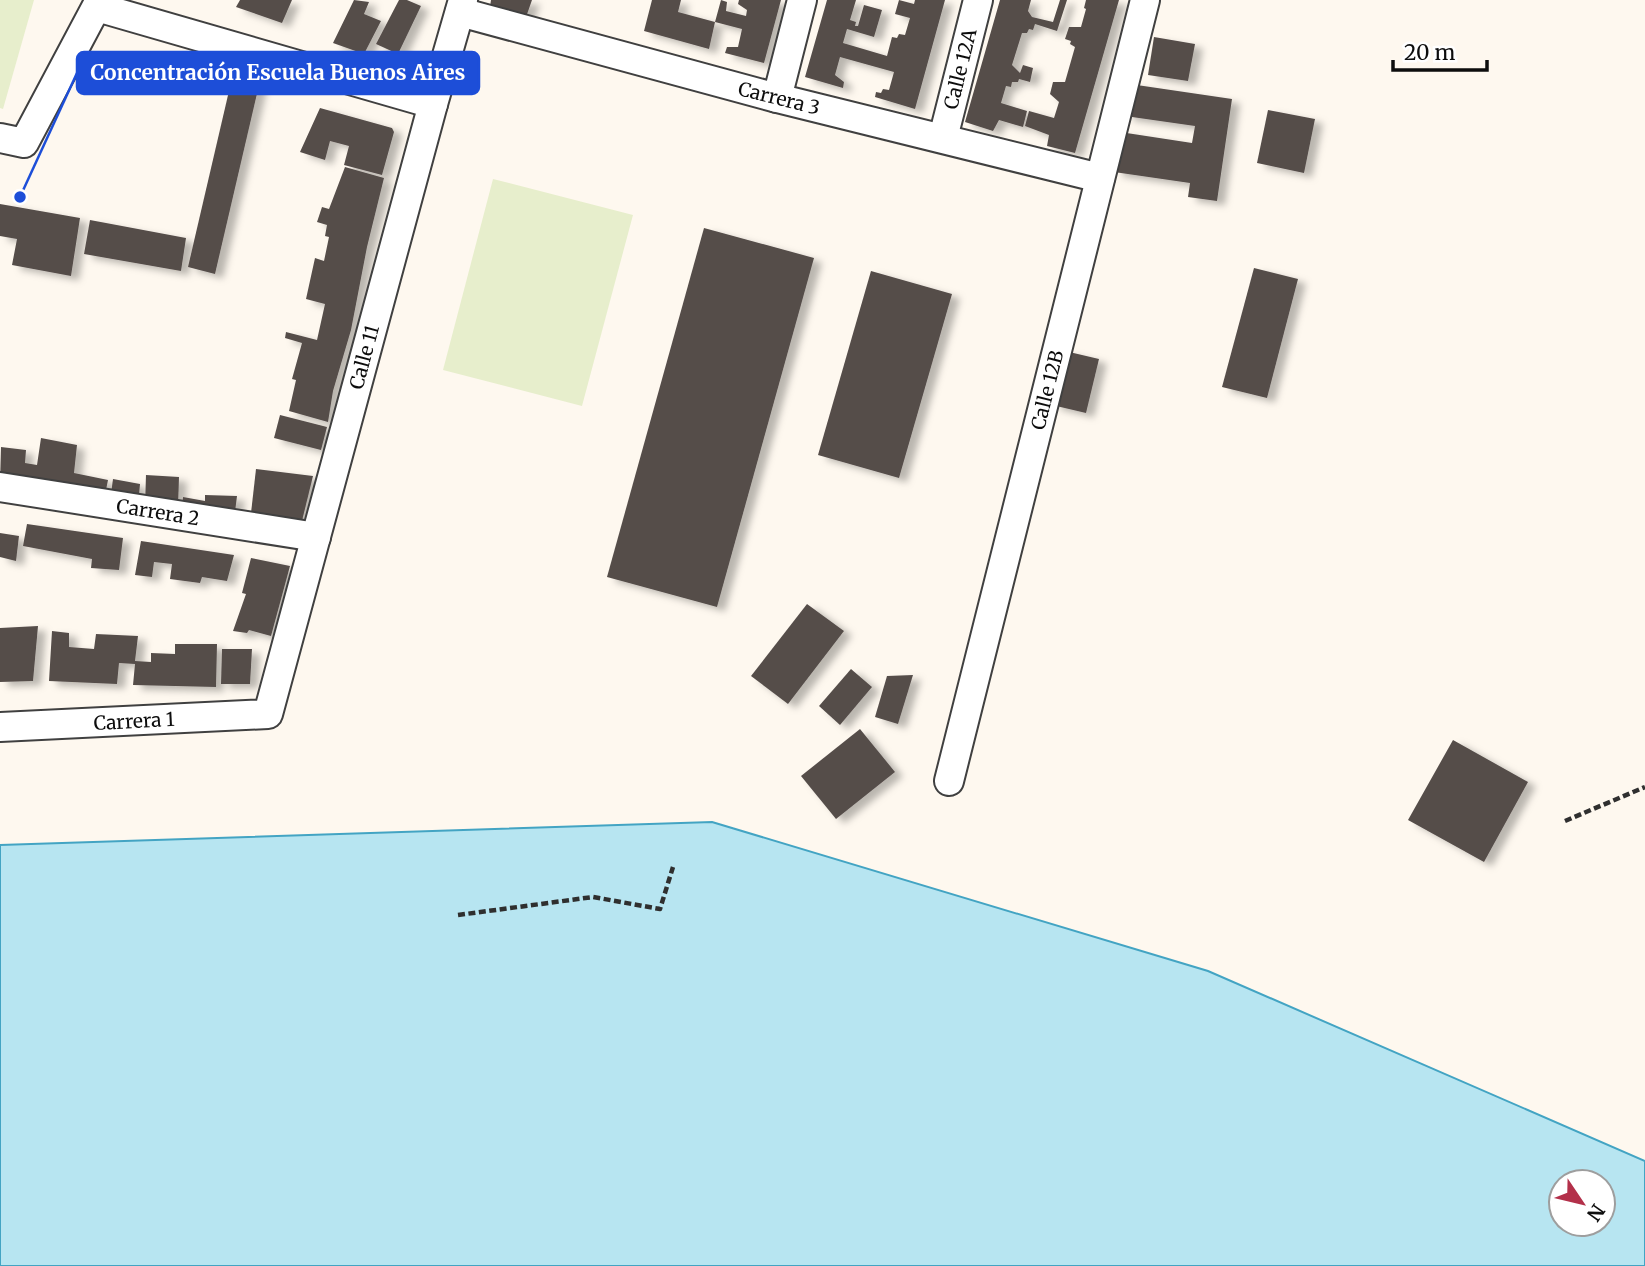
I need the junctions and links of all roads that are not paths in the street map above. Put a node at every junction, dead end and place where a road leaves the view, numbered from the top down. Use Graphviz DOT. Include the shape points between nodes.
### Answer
graph roads {
  1 [pos="802,0"];
  2 [pos="978,0"];
  3 [pos="1145,0"];
  4 [pos="99,4"];
  5 [pos="461,6"];
  6 [pos="776,98"];
  7 [pos="433,104"];
  8 [pos="943,138"];
  9 [pos="12,140"];
  10 [pos="1100,178"];
  11 [pos="0,487"];
  12 [pos="316,537"];
  13 [pos="268,715"];
  14 [pos="0,727"];
  15 [pos="949,781"];
  1 -- 6 [label="street"];
  2 -- 8 [label="street, Calle 12A"];
  3 -- 10 [label="street, Calle 12B"];
  4 -- 7 [label="street"];
  4 -- 9 [label="street"];
  5 -- 6 [label="street, Carrera 3"];
  5 -- 7 [label="street, Calle 11"];
  6 -- 8 [label="street, Carrera 3"];
  7 -- 12 [label="street, Calle 11"];
  8 -- 10 [label="street, Carrera 3"];
  10 -- 15 [label="street, Calle 12B"];
  11 -- 12 [label="street, Carrera 2"];
  12 -- 13 [label="street, Calle 11"];
  13 -- 14 [label="street, Carrera 1"];
}
